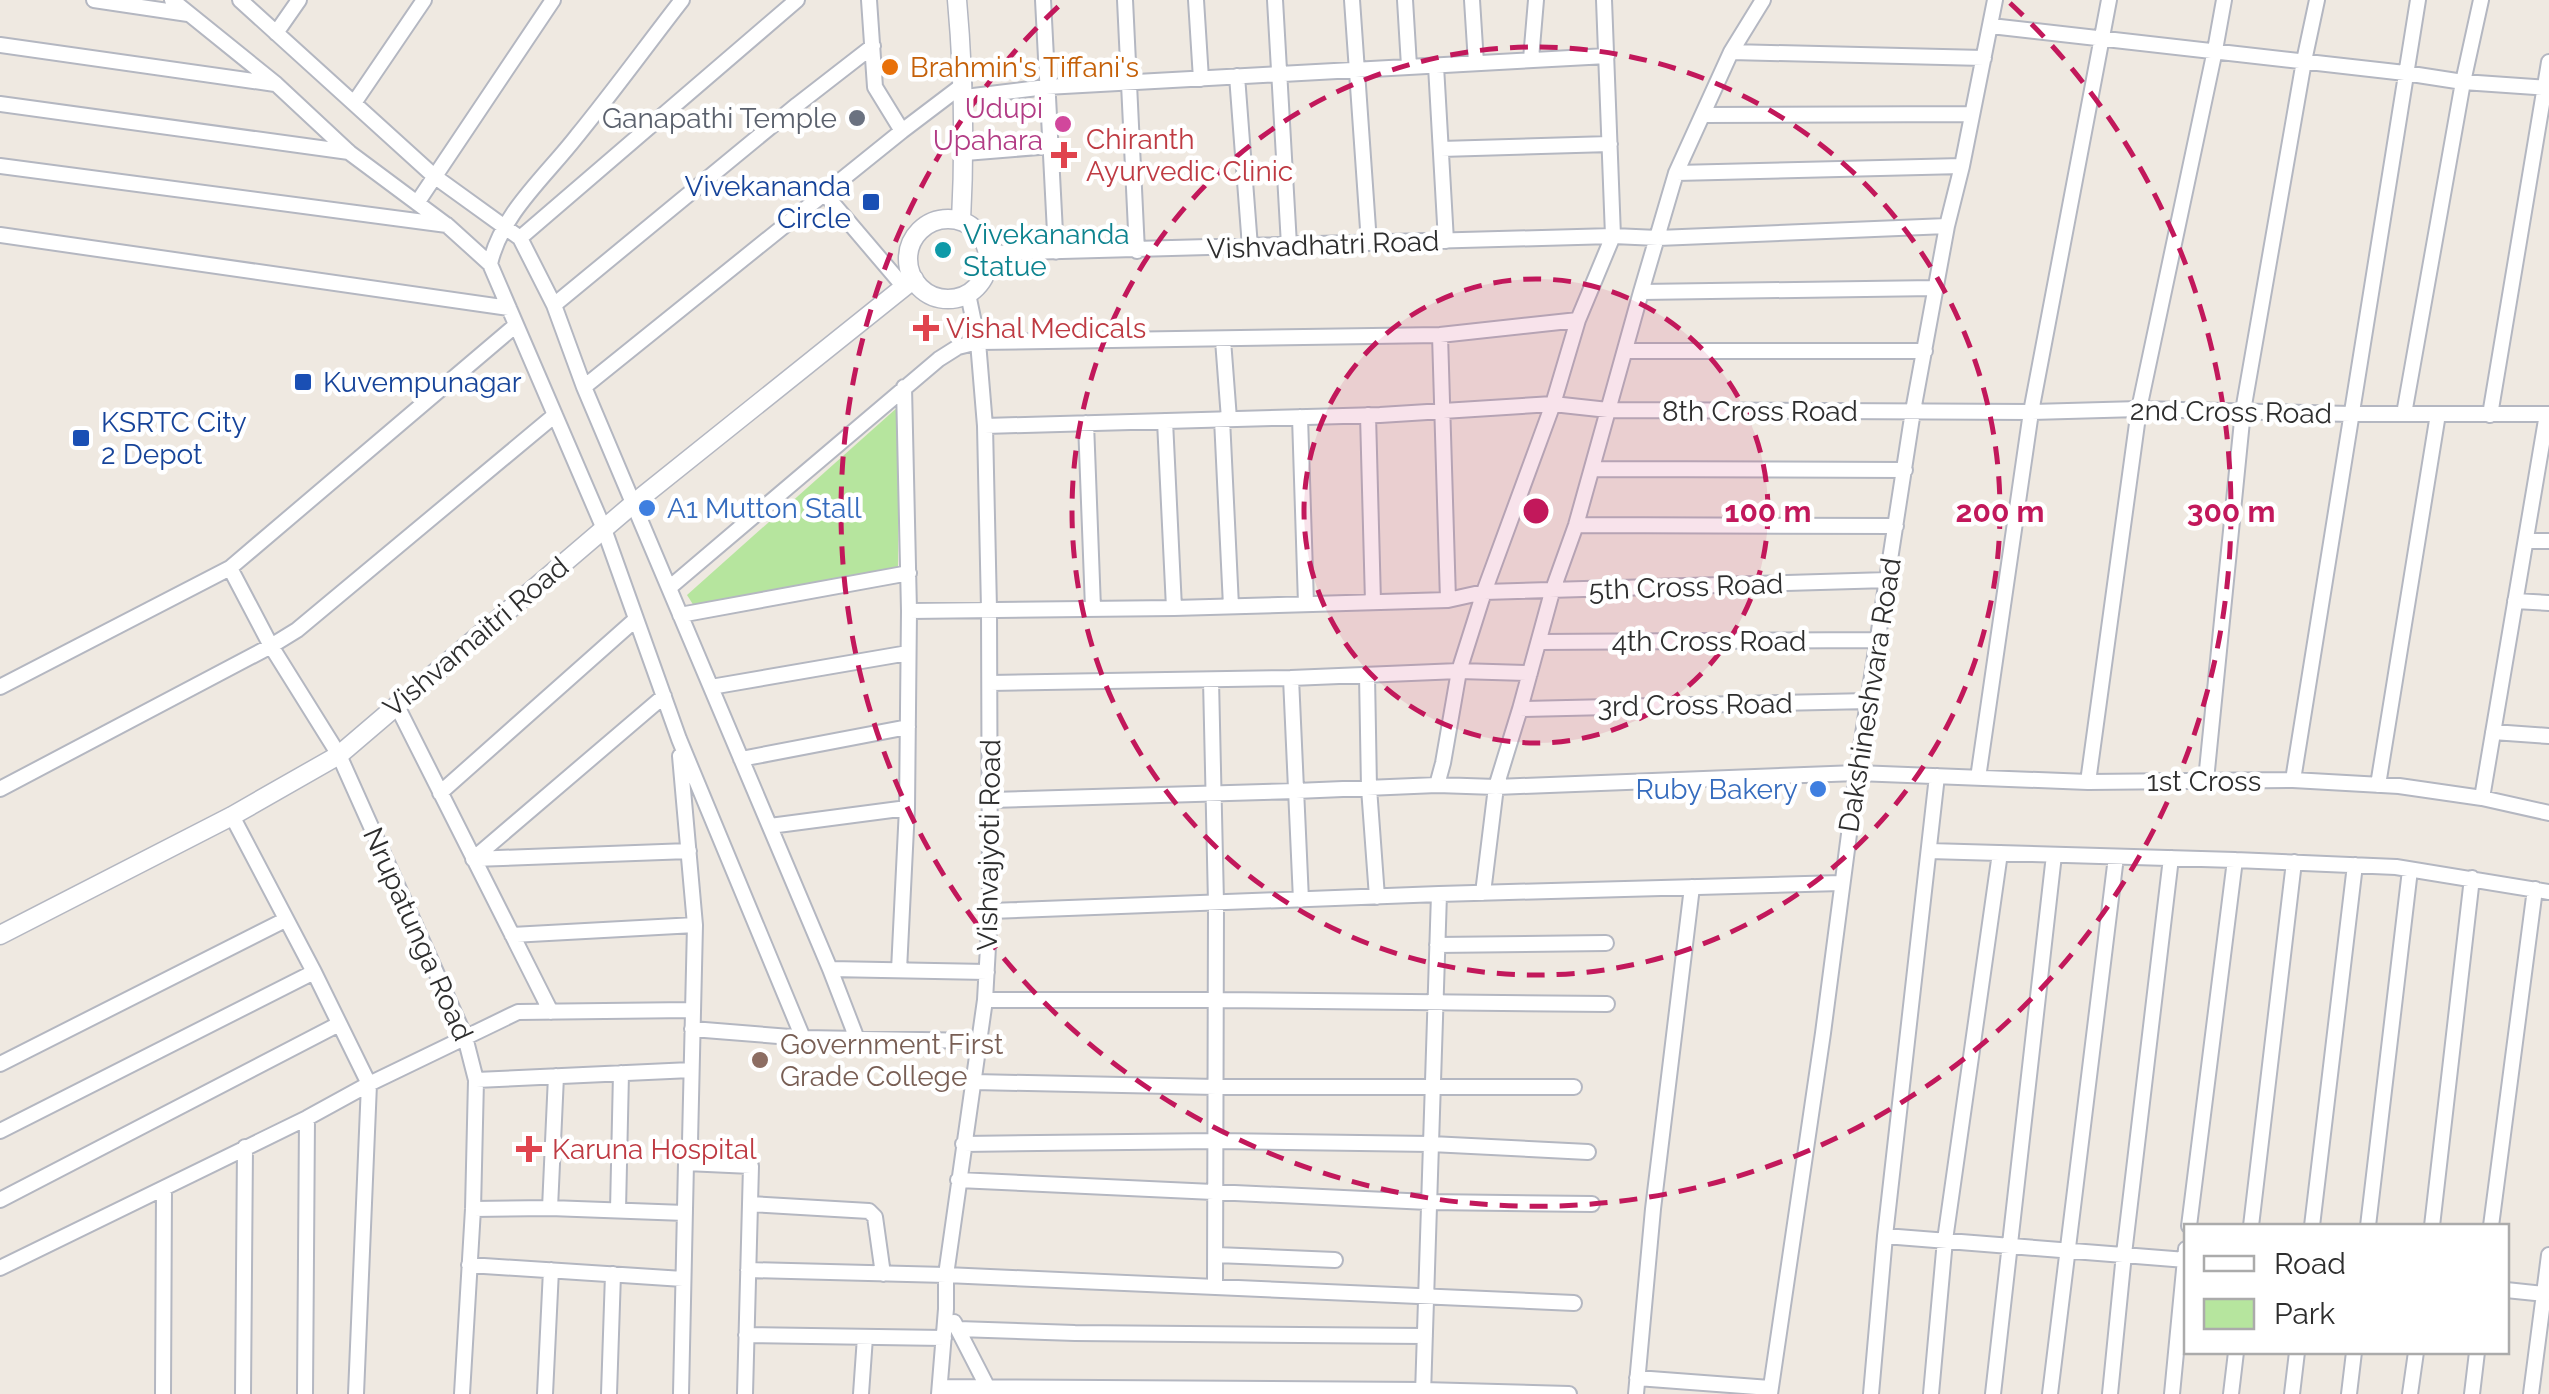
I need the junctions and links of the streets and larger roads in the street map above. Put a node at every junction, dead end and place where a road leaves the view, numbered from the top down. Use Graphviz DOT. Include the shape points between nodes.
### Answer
graph roads {
  1 [pos="94,0"];
  2 [pos="172,0"];
  3 [pos="240,0"];
  4 [pos="298,0"];
  5 [pos="424,0"];
  6 [pos="553,0"];
  7 [pos="682,0"];
  8 [pos="797,0"];
  9 [pos="869,0"];
  10 [pos="957,0"];
  11 [pos="1043,0"];
  12 [pos="1126,0"];
  13 [pos="1196,0"];
  14 [pos="1276,0"];
  15 [pos="1352,0"];
  16 [pos="1405,0"];
  17 [pos="1472,0"];
  18 [pos="1536,0"];
  19 [pos="1604,0"];
  20 [pos="1763,0"];
  21 [pos="1995,0"];
  22 [pos="2109,0"];
  23 [pos="2224,0"];
  24 [pos="2317,0"];
  25 [pos="2418,0"];
  26 [pos="2481,0"];
  27 [pos="188,14"];
  28 [pos="1990,26"];
  29 [pos="276,33"];
  30 [pos="2102,37"];
  31 [pos="0,45"];
  32 [pos="872,46"];
  33 [pos="2216,50"];
  34 [pos="1732,52"];
  35 [pos="1608,56"];
  36 [pos="1984,58"];
  37 [pos="1531,59"];
  38 [pos="2304,61"];
  39 [pos="1476,62"];
  40 [pos="2549,62"];
  41 [pos="1409,66"];
  42 [pos="1436,66"];
  43 [pos="1357,70"];
  44 [pos="1278,72"];
  45 [pos="2405,73"];
  46 [pos="1237,76"];
  47 [pos="1201,79"];
  48 [pos="1130,82"];
  49 [pos="2463,82"];
  50 [pos="276,84"];
  51 [pos="1046,87"];
  52 [pos="2546,88"];
  53 [pos="964,91"];
  54 [pos="354,103"];
  55 [pos="0,104"];
  56 [pos="1972,114"];
  57 [pos="1703,115"];
  58 [pos="902,131"];
  59 [pos="1610,144"];
  60 [pos="1050,146"];
  61 [pos="1441,150"];
  62 [pos="350,152"];
  63 [pos="965,153"];
  64 [pos="0,166"];
  65 [pos="1962,166"];
  66 [pos="1676,173"];
  67 [pos="434,176"];
  68 [pos="824,193"];
  69 [pos="418,203"];
  70 [pos="961,221"];
  71 [pos="448,226"];
  72 [pos="1947,226"];
  73 [pos="503,227"];
  74 [pos="0,235"];
  75 [pos="1613,236"];
  76 [pos="520,238"];
  77 [pos="1658,238"];
  78 [pos="1446,242"];
  79 [pos="1370,243"];
  80 [pos="1289,245"];
  81 [pos="1250,248"];
  82 [pos="1137,251"];
  83 [pos="1056,252"];
  84 [pos="988,254"];
  85 [pos="490,264"];
  86 [pos="909,283"];
  87 [pos="1935,288"];
  88 [pos="1640,292"];
  89 [pos="968,294"];
  90 [pos="554,305"];
  91 [pos="509,308"];
  92 [pos="1578,320"];
  93 [pos="516,325"];
  94 [pos="1440,336"];
  95 [pos="1223,340"];
  96 [pos="978,342"];
  97 [pos="1925,350"];
  98 [pos="1625,351"];
  99 [pos="584,386"];
  100 [pos="904,387"];
  101 [pos="1553,404"];
  102 [pos="2139,409"];
  103 [pos="1608,410"];
  104 [pos="2243,410"];
  105 [pos="1913,411"];
  106 [pos="1443,412"];
  107 [pos="2032,412"];
  108 [pos="2351,414"];
  109 [pos="2404,414"];
  110 [pos="2438,414"];
  111 [pos="2548,414"];
  112 [pos="1368,415"];
  113 [pos="2490,415"];
  114 [pos="555,416"];
  115 [pos="1300,417"];
  116 [pos="1225,419"];
  117 [pos="1164,421"];
  118 [pos="1086,423"];
  119 [pos="985,426"];
  120 [pos="1593,469"];
  121 [pos="1906,470"];
  122 [pos="633,504"];
  123 [pos="1576,525"];
  124 [pos="1896,526"];
  125 [pos="604,529"];
  126 [pos="2526,540"];
  127 [pos="2549,541"];
  128 [pos="230,568"];
  129 [pos="909,573"];
  130 [pos="1888,580"];
  131 [pos="669,588"];
  132 [pos="1484,592"];
  133 [pos="1552,592"];
  134 [pos="1448,600"];
  135 [pos="2515,601"];
  136 [pos="1373,602"];
  137 [pos="2549,602"];
  138 [pos="1306,604"];
  139 [pos="1231,606"];
  140 [pos="1093,608"];
  141 [pos="1174,608"];
  142 [pos="989,609"];
  143 [pos="909,611"];
  144 [pos="680,615"];
  145 [pos="636,619"];
  146 [pos="1878,640"];
  147 [pos="1539,642"];
  148 [pos="271,646"];
  149 [pos="908,653"];
  150 [pos="1459,671"];
  151 [pos="1530,673"];
  152 [pos="1367,675"];
  153 [pos="1291,678"];
  154 [pos="1211,680"];
  155 [pos="990,683"];
  156 [pos="0,687"];
  157 [pos="711,687"];
  158 [pos="664,696"];
  159 [pos="1870,701"];
  160 [pos="396,704"];
  161 [pos="1520,709"];
  162 [pos="908,728"];
  163 [pos="2493,732"];
  164 [pos="2549,736"];
  165 [pos="679,739"];
  166 [pos="339,755"];
  167 [pos="741,759"];
  168 [pos="1857,773"];
  169 [pos="1937,776"];
  170 [pos="1978,778"];
  171 [pos="2206,780"];
  172 [pos="2293,780"];
  173 [pos="2088,782"];
  174 [pos="1436,784"];
  175 [pos="2378,785"];
  176 [pos="1369,788"];
  177 [pos="1496,788"];
  178 [pos="0,790"];
  179 [pos="1296,792"];
  180 [pos="440,793"];
  181 [pos="1214,794"];
  182 [pos="2482,798"];
  183 [pos="991,800"];
  184 [pos="907,808"];
  185 [pos="2549,813"];
  186 [pos="232,816"];
  187 [pos="770,826"];
  188 [pos="689,851"];
  189 [pos="1929,852"];
  190 [pos="2000,854"];
  191 [pos="2054,855"];
  192 [pos="2116,857"];
  193 [pos="2171,858"];
  194 [pos="473,859"];
  195 [pos="2235,860"];
  196 [pos="2294,862"];
  197 [pos="2356,865"];
  198 [pos="2410,870"];
  199 [pos="2472,878"];
  200 [pos="1841,883"];
  201 [pos="1692,887"];
  202 [pos="2542,890"];
  203 [pos="1482,893"];
  204 [pos="1439,894"];
  205 [pos="1377,897"];
  206 [pos="1300,900"];
  207 [pos="1216,903"];
  208 [pos="990,911"];
  209 [pos="284,920"];
  210 [pos="694,925"];
  211 [pos="512,935"];
  212 [pos="0,936"];
  213 [pos="1606,943"];
  214 [pos="1437,945"];
  215 [pos="830,969"];
  216 [pos="899,970"];
  217 [pos="314,972"];
  218 [pos="987,972"];
  219 [pos="984,1000"];
  220 [pos="1216,1000"];
  221 [pos="1435,1002"];
  222 [pos="1607,1004"];
  223 [pos="691,1010"];
  224 [pos="551,1012"];
  225 [pos="340,1024"];
  226 [pos="692,1029"];
  227 [pos="465,1037"];
  228 [pos="803,1038"];
  229 [pos="856,1039"];
  230 [pos="980,1041"];
  231 [pos="0,1064"];
  232 [pos="691,1070"];
  233 [pos="621,1073"];
  234 [pos="556,1076"];
  235 [pos="476,1080"];
  236 [pos="974,1082"];
  237 [pos="368,1084"];
  238 [pos="1216,1087"];
  239 [pos="1432,1087"];
  240 [pos="1574,1087"];
  241 [pos="307,1118"];
  242 [pos="0,1131"];
  243 [pos="1216,1140"];
  244 [pos="963,1144"];
  245 [pos="1431,1144"];
  246 [pos="246,1147"];
  247 [pos="1588,1152"];
  248 [pos="686,1163"];
  249 [pos="958,1180"];
  250 [pos="164,1188"];
  251 [pos="1217,1190"];
  252 [pos="0,1200"];
  253 [pos="1428,1202"];
  254 [pos="750,1204"];
  255 [pos="1592,1204"];
  256 [pos="550,1208"];
  257 [pos="473,1209"];
  258 [pos="618,1210"];
  259 [pos="685,1213"];
  260 [pos="2189,1224"];
  261 [pos="2251,1224"];
  262 [pos="2312,1224"];
  263 [pos="2368,1224"];
  264 [pos="2432,1224"];
  265 [pos="2491,1224"];
  266 [pos="1885,1236"];
  267 [pos="1945,1240"];
  268 [pos="2010,1245"];
  269 [pos="2068,1249"];
  270 [pos="2124,1254"];
  271 [pos="1216,1255"];
  272 [pos="2549,1255"];
  273 [pos="1335,1260"];
  274 [pos="2184,1260"];
  275 [pos="469,1266"];
  276 [pos="0,1268"];
  277 [pos="551,1270"];
  278 [pos="748,1270"];
  279 [pos="614,1274"];
  280 [pos="883,1274"];
  281 [pos="946,1275"];
  282 [pos="684,1279"];
  283 [pos="2184,1279"];
  284 [pos="1215,1286"];
  285 [pos="2509,1290"];
  286 [pos="2544,1294"];
  287 [pos="1426,1296"];
  288 [pos="1574,1303"];
  289 [pos="946,1309"];
  290 [pos="958,1329"];
  291 [pos="746,1335"];
  292 [pos="1425,1336"];
  293 [pos="865,1337"];
  294 [pos="944,1338"];
  295 [pos="2543,1343"];
  296 [pos="2236,1354"];
  297 [pos="2297,1354"];
  298 [pos="2354,1354"];
  299 [pos="2416,1354"];
  300 [pos="2476,1354"];
  301 [pos="1637,1378"];
  302 [pos="940,1390"];
  303 [pos="967,1391"];
  304 [pos="989,1391"];
  305 [pos="1770,1391"];
  306 [pos="1423,1392"];
  307 [pos="163,1394"];
  308 [pos="243,1394"];
  309 [pos="305,1394"];
  310 [pos="356,1394"];
  311 [pos="462,1394"];
  312 [pos="545,1394"];
  313 [pos="608,1394"];
  314 [pos="681,1394"];
  315 [pos="745,1394"];
  316 [pos="861,1394"];
  317 [pos="1569,1394"];
  318 [pos="1636,1394"];
  319 [pos="1871,1394"];
  320 [pos="1931,1394"];
  321 [pos="1993,1394"];
  322 [pos="2050,1394"];
  323 [pos="2110,1394"];
  324 [pos="2172,1394"];
  325 [pos="2231,1394"];
  326 [pos="2292,1394"];
  327 [pos="2349,1394"];
  328 [pos="2410,1394"];
  329 [pos="2472,1394"];
  330 [pos="2532,1394"];
  1 -- 27 [label="street"];
  2 -- 27 [label="street"];
  3 -- 29 [label="street"];
  4 -- 29 [label="street"];
  5 -- 54 [label="street"];
  6 -- 67 [label="street"];
  7 -- 73 [label="street"];
  8 -- 76 [label="street"];
  9 -- 32 [label="street"];
  10 -- 53 [label="street"];
  11 -- 51 [label="street"];
  12 -- 48 [label="street"];
  13 -- 47 [label="street"];
  14 -- 44 [label="street"];
  15 -- 43 [label="street"];
  16 -- 41 [label="street"];
  17 -- 39 [label="street"];
  18 -- 37 [label="street"];
  19 -- 35 [label="street"];
  20 -- 34 [label="street"];
  21 -- 28 [label="street, Dakshineshvara Road"];
  22 -- 30 [label="street"];
  23 -- 33 [label="street"];
  24 -- 38 [label="street"];
  25 -- 45 [label="street"];
  26 -- 49 [label="street"];
  27 -- 50 [label="street"];
  28 -- 30 [label="street"];
  28 -- 36 [label="street, Dakshineshvara Road"];
  29 -- 54 [label="street"];
  30 -- 33 [label="street"];
  30 -- 107 [label="street"];
  31 -- 50 [label="street"];
  32 -- 58 [label="street" via="875,87"];
  32 -- 90 [label="street"];
  33 -- 38 [label="street"];
  33 -- 102 [label="street"];
  34 -- 36 [label="street"];
  34 -- 57 [label="street"];
  35 -- 37 [label="street"];
  35 -- 59 [label="street"];
  36 -- 56 [label="street, Dakshineshvara Road"];
  37 -- 39 [label="street"];
  38 -- 45 [label="street"];
  38 -- 104 [label="street"];
  39 -- 42 [label="street"];
  40 -- 52 [label="street"];
  41 -- 42 [label="street"];
  41 -- 43 [label="street"];
  42 -- 61 [label="street"];
  43 -- 44 [label="street"];
  43 -- 79 [label="street"];
  44 -- 46 [label="street"];
  44 -- 80 [label="street"];
  45 -- 49 [label="street"];
  45 -- 108 [label="street"];
  46 -- 47 [label="street"];
  46 -- 81 [label="street"];
  47 -- 48 [label="street"];
  48 -- 51 [label="street"];
  48 -- 82 [label="street"];
  49 -- 52 [label="street"];
  49 -- 109 [label="street"];
  50 -- 62 [label="street"];
  51 -- 53 [label="street"];
  51 -- 60 [label="street"];
  52 -- 113 [label="street"];
  53 -- 58 [label="street"];
  53 -- 63 [label="street"];
  54 -- 67 [label="street"];
  55 -- 62 [label="street"];
  56 -- 57 [label="street"];
  56 -- 65 [label="street, Dakshineshvara Road"];
  57 -- 66 [label="street"];
  58 -- 68 [label="street"];
  59 -- 61 [label="street"];
  59 -- 75 [label="street"];
  60 -- 63 [label="street"];
  60 -- 83 [label="street"];
  61 -- 78 [label="street"];
  62 -- 69 [label="street"];
  63 -- 70 [label="street"];
  64 -- 71 [label="street"];
  65 -- 66 [label="street"];
  65 -- 72 [label="street, Dakshineshvara Road"];
  66 -- 77 [label="street"];
  67 -- 69 [label="street"];
  67 -- 73 [label="street"];
  68 -- 86 [label="street"];
  68 -- 99 [label="street"];
  69 -- 71 [label="street"];
  70 -- 84 [label="street" via="982,236"];
  70 -- 86 [label="street" via="935,221 914,237"];
  71 -- 85 [label="street"];
  72 -- 77 [label="street, Vishvadhatri Road"];
  72 -- 87 [label="street, Dakshineshvara Road"];
  73 -- 76 [label="street"];
  73 -- 85 [label="street"];
  74 -- 91 [label="street"];
  75 -- 77 [label="street, Vishvadhatri Road"];
  75 -- 78 [label="street, Vishvadhatri Road"];
  75 -- 92 [label="street"];
  76 -- 90 [label="street"];
  77 -- 88 [label="street"];
  78 -- 79 [label="street, Vishvadhatri Road"];
  79 -- 80 [label="street, Vishvadhatri Road"];
  80 -- 81 [label="street, Vishvadhatri Road"];
  81 -- 82 [label="street, Vishvadhatri Road"];
  82 -- 83 [label="street, Vishvadhatri Road"];
  83 -- 84 [label="street, Vishvadhatri Road"];
  84 -- 89 [label="street" via="986,274"];
  85 -- 91 [label="street"];
  86 -- 89 [label="street" via="943,298"];
  86 -- 122 [label="street, Vishvamaitri Road"];
  87 -- 88 [label="street"];
  87 -- 97 [label="street, Dakshineshvara Road"];
  88 -- 98 [label="street"];
  89 -- 96 [label="street, Vishvajyoti Road"];
  90 -- 99 [label="street"];
  91 -- 93 [label="street"];
  92 -- 94 [label="street"];
  92 -- 101 [label="street"];
  93 -- 114 [label="street"];
  93 -- 128 [label="street"];
  94 -- 95 [label="street"];
  94 -- 106 [label="street"];
  95 -- 96 [label="street"];
  95 -- 116 [label="street"];
  96 -- 100 [label="street" via="948,353"];
  96 -- 119 [label="street, Vishvajyoti Road"];
  97 -- 98 [label="street"];
  97 -- 105 [label="street, Dakshineshvara Road"];
  98 -- 103 [label="street"];
  99 -- 122 [label="street"];
  100 -- 129 [label="street"];
  100 -- 131 [label="street"];
  101 -- 103 [label="street, 8th Cross Road"];
  101 -- 106 [label="street, 8th Cross Road"];
  101 -- 132 [label="street"];
  102 -- 104 [label="street, 2nd Cross Road"];
  102 -- 107 [label="street, 2nd Cross Road"];
  102 -- 173 [label="street"];
  103 -- 105 [label="street, 8th Cross Road"];
  103 -- 120 [label="street"];
  104 -- 108 [label="street, 2nd Cross Road"];
  104 -- 171 [label="street"];
  105 -- 107 [label="street, 2nd Cross Road"];
  105 -- 121 [label="street, Dakshineshvara Road"];
  106 -- 112 [label="street, 8th Cross Road"];
  106 -- 134 [label="street"];
  107 -- 170 [label="street"];
  108 -- 109 [label="street, 2nd Cross Road"];
  108 -- 172 [label="street"];
  109 -- 110 [label="street, 2nd Cross Road"];
  110 -- 113 [label="street, 2nd Cross Road"];
  110 -- 175 [label="street"];
  111 -- 113 [label="street, 2nd Cross Road"];
  111 -- 126 [label="street"];
  112 -- 115 [label="street, 8th Cross Road"];
  112 -- 136 [label="street"];
  114 -- 125 [label="street"];
  114 -- 148 [label="street"];
  115 -- 116 [label="street, 8th Cross Road"];
  115 -- 138 [label="street"];
  116 -- 117 [label="street, 8th Cross Road"];
  116 -- 139 [label="street"];
  117 -- 118 [label="street, 8th Cross Road"];
  117 -- 141 [label="street"];
  118 -- 119 [label="street, 8th Cross Road"];
  118 -- 140 [label="street"];
  119 -- 142 [label="street, Vishvajyoti Road"];
  120 -- 121 [label="street"];
  120 -- 123 [label="street"];
  121 -- 124 [label="street, Dakshineshvara Road"];
  122 -- 125 [label="street, Vishvamaitri Road"];
  122 -- 131 [label="street"];
  123 -- 124 [label="street"];
  123 -- 133 [label="street"];
  124 -- 130 [label="street, Dakshineshvara Road"];
  125 -- 145 [label="street"];
  125 -- 160 [label="street, Vishvamaitri Road"];
  126 -- 127 [label="street"];
  126 -- 135 [label="street"];
  128 -- 148 [label="street, Nrupatunga Road"];
  128 -- 156 [label="street"];
  129 -- 143 [label="street"];
  129 -- 144 [label="street"];
  130 -- 133 [label="street, 5th Cross Road"];
  130 -- 146 [label="street, Dakshineshvara Road"];
  131 -- 144 [label="street"];
  132 -- 133 [label="street, 5th Cross Road"];
  132 -- 134 [label="street, 5th Cross Road"];
  132 -- 150 [label="street"];
  133 -- 147 [label="street"];
  134 -- 136 [label="street, 5th Cross Road"];
  135 -- 137 [label="street"];
  135 -- 163 [label="street"];
  136 -- 138 [label="street, 5th Cross Road"];
  138 -- 139 [label="street, 5th Cross Road"];
  139 -- 141 [label="street, 5th Cross Road"];
  140 -- 141 [label="street, 5th Cross Road"];
  140 -- 142 [label="street, 5th Cross Road"];
  142 -- 143 [label="street, 5th Cross Road"];
  142 -- 155 [label="street, Vishvajyoti Road"];
  143 -- 149 [label="street"];
  144 -- 157 [label="street"];
  145 -- 158 [label="street"];
  145 -- 180 [label="street"];
  146 -- 147 [label="street, 4th Cross Road"];
  146 -- 159 [label="street, Dakshineshvara Road"];
  147 -- 151 [label="street"];
  148 -- 166 [label="street, Nrupatunga Road"];
  148 -- 178 [label="street"];
  149 -- 157 [label="street"];
  149 -- 162 [label="street"];
  150 -- 151 [label="street"];
  150 -- 152 [label="street"];
  150 -- 174 [label="street"];
  151 -- 161 [label="street"];
  152 -- 153 [label="street"];
  152 -- 176 [label="street"];
  153 -- 154 [label="street"];
  153 -- 179 [label="street"];
  154 -- 155 [label="street"];
  154 -- 181 [label="street"];
  155 -- 183 [label="street, Vishvajyoti Road"];
  157 -- 167 [label="street"];
  158 -- 165 [label="street"];
  158 -- 194 [label="street"];
  159 -- 161 [label="street, 3rd Cross Road"];
  159 -- 168 [label="street, Dakshineshvara Road"];
  160 -- 166 [label="street, Vishvamaitri Road"];
  160 -- 180 [label="street"];
  161 -- 177 [label="street"];
  162 -- 167 [label="street"];
  162 -- 184 [label="street"];
  163 -- 164 [label="street"];
  163 -- 182 [label="street"];
  165 -- 188 [label="street"];
  165 -- 228 [label="street"];
  166 -- 186 [label="street, Vishvamaitri Road"];
  166 -- 227 [label="street, Nrupatunga Road"];
  167 -- 187 [label="street"];
  168 -- 169 [label="street, 1st Cross"];
  168 -- 177 [label="street, 1st Cross"];
  168 -- 200 [label="street, Dakshineshvara Road"];
  169 -- 170 [label="street, 1st Cross"];
  169 -- 189 [label="street"];
  170 -- 173 [label="street, 1st Cross"];
  171 -- 172 [label="street, 1st Cross"];
  171 -- 173 [label="street, 1st Cross"];
  172 -- 175 [label="street, 1st Cross"];
  174 -- 176 [label="street, 1st Cross"];
  174 -- 177 [label="street, 1st Cross"];
  175 -- 182 [label="street, 1st Cross"];
  176 -- 179 [label="street, 1st Cross"];
  176 -- 205 [label="street"];
  177 -- 203 [label="street"];
  179 -- 181 [label="street, 1st Cross"];
  179 -- 206 [label="street"];
  180 -- 194 [label="street"];
  181 -- 183 [label="street, 1st Cross"];
  181 -- 207 [label="street"];
  182 -- 185 [label="street, 1st Cross"];
  183 -- 208 [label="street, Vishvajyoti Road"];
  184 -- 187 [label="street"];
  184 -- 216 [label="street"];
  186 -- 209 [label="street"];
  186 -- 212 [label="street, Vishvamaitri Road"];
  187 -- 215 [label="street"];
  188 -- 194 [label="street"];
  188 -- 210 [label="street"];
  189 -- 190 [label="street"];
  189 -- 266 [label="street"];
  190 -- 191 [label="street"];
  190 -- 267 [label="street"];
  191 -- 192 [label="street"];
  191 -- 268 [label="street"];
  192 -- 193 [label="street"];
  192 -- 269 [label="street"];
  193 -- 195 [label="street"];
  193 -- 270 [label="street"];
  194 -- 211 [label="street"];
  195 -- 196 [label="street"];
  195 -- 260 [label="street"];
  196 -- 197 [label="street"];
  196 -- 261 [label="street"];
  197 -- 198 [label="street"];
  197 -- 262 [label="street"];
  198 -- 199 [label="street"];
  198 -- 263 [label="street"];
  199 -- 202 [label="street"];
  199 -- 264 [label="street"];
  200 -- 201 [label="street"];
  200 -- 305 [label="street, Dakshineshvara Road"];
  201 -- 203 [label="street"];
  201 -- 301 [label="street"];
  202 -- 265 [label="street"];
  203 -- 204 [label="street"];
  204 -- 205 [label="street"];
  204 -- 214 [label="street"];
  205 -- 206 [label="street"];
  206 -- 207 [label="street"];
  207 -- 208 [label="street"];
  207 -- 220 [label="street"];
  208 -- 218 [label="street, Vishvajyoti Road"];
  209 -- 217 [label="street"];
  209 -- 231 [label="street"];
  210 -- 211 [label="street"];
  210 -- 223 [label="street"];
  211 -- 224 [label="street"];
  213 -- 214 [label="street"];
  214 -- 221 [label="street"];
  215 -- 216 [label="street"];
  215 -- 229 [label="street"];
  216 -- 218 [label="street"];
  217 -- 225 [label="street"];
  217 -- 242 [label="street"];
  218 -- 219 [label="street, Vishvajyoti Road"];
  219 -- 220 [label="street"];
  219 -- 230 [label="street, Vishvajyoti Road"];
  220 -- 221 [label="street"];
  220 -- 238 [label="street"];
  221 -- 222 [label="street"];
  221 -- 239 [label="street"];
  223 -- 224 [label="street"];
  223 -- 226 [label="street"];
  224 -- 227 [label="street" via="518,1012"];
  225 -- 237 [label="street"];
  225 -- 252 [label="street"];
  226 -- 228 [label="street"];
  226 -- 232 [label="street"];
  227 -- 235 [label="street, Nrupatunga Road"];
  227 -- 237 [label="street"];
  228 -- 229 [label="street"];
  229 -- 230 [label="street"];
  230 -- 236 [label="street, Vishvajyoti Road"];
  232 -- 233 [label="street"];
  232 -- 248 [label="street"];
  233 -- 234 [label="street"];
  233 -- 258 [label="street"];
  234 -- 235 [label="street"];
  234 -- 256 [label="street"];
  235 -- 257 [label="street, Nrupatunga Road"];
  236 -- 238 [label="street"];
  236 -- 244 [label="street, Vishvajyoti Road"];
  237 -- 241 [label="street"];
  237 -- 310 [label="street"];
  238 -- 239 [label="street"];
  238 -- 243 [label="street"];
  239 -- 240 [label="street"];
  239 -- 245 [label="street"];
  241 -- 246 [label="street"];
  241 -- 309 [label="street"];
  243 -- 244 [label="street"];
  243 -- 245 [label="street"];
  243 -- 251 [label="street"];
  244 -- 249 [label="street, Vishvajyoti Road"];
  245 -- 247 [label="street"];
  245 -- 253 [label="street"];
  246 -- 250 [label="street"];
  246 -- 308 [label="street"];
  248 -- 254 [label="street" via="751,1166"];
  248 -- 259 [label="street"];
  249 -- 251 [label="street"];
  249 -- 281 [label="street, Vishvajyoti Road"];
  250 -- 276 [label="street"];
  250 -- 307 [label="street"];
  251 -- 253 [label="street"];
  251 -- 271 [label="street"];
  253 -- 255 [label="street"];
  253 -- 287 [label="street"];
  254 -- 278 [label="street"];
  254 -- 280 [label="street" via="869,1211"];
  256 -- 257 [label="street"];
  256 -- 258 [label="street"];
  257 -- 275 [label="street, Nrupatunga Road"];
  258 -- 259 [label="street"];
  259 -- 282 [label="street"];
  266 -- 267 [label="street"];
  266 -- 319 [label="street"];
  267 -- 268 [label="street"];
  267 -- 320 [label="street"];
  268 -- 269 [label="street"];
  268 -- 321 [label="street"];
  269 -- 270 [label="street"];
  269 -- 322 [label="street"];
  270 -- 274 [label="street"];
  270 -- 323 [label="street"];
  271 -- 273 [label="street"];
  271 -- 284 [label="street"];
  272 -- 286 [label="street"];
  275 -- 277 [label="street"];
  275 -- 311 [label="street, Nrupatunga Road"];
  277 -- 279 [label="street"];
  277 -- 312 [label="street"];
  278 -- 280 [label="street"];
  278 -- 291 [label="street"];
  279 -- 282 [label="street"];
  279 -- 313 [label="street"];
  280 -- 281 [label="street"];
  281 -- 284 [label="street"];
  281 -- 289 [label="street, Vishvajyoti Road"];
  282 -- 314 [label="street"];
  283 -- 324 [label="street"];
  284 -- 287 [label="street"];
  285 -- 286 [label="street"];
  286 -- 295 [label="street"];
  287 -- 288 [label="street"];
  287 -- 292 [label="street"];
  289 -- 290 [label="street"];
  289 -- 294 [label="street, Vishvajyoti Road"];
  290 -- 292 [label="street"];
  290 -- 304 [label="street"];
  291 -- 293 [label="street"];
  291 -- 315 [label="street"];
  292 -- 306 [label="street"];
  293 -- 294 [label="street"];
  293 -- 316 [label="street"];
  294 -- 302 [label="street, Vishvajyoti Road"];
  295 -- 330 [label="street"];
  296 -- 325 [label="street"];
  297 -- 326 [label="street"];
  298 -- 327 [label="street"];
  299 -- 328 [label="street"];
  300 -- 329 [label="street"];
  301 -- 305 [label="street"];
  301 -- 318 [label="street"];
  302 -- 303 [label="street"];
  303 -- 304 [label="street"];
  304 -- 306 [label="street"];
  306 -- 317 [label="street"];
}
